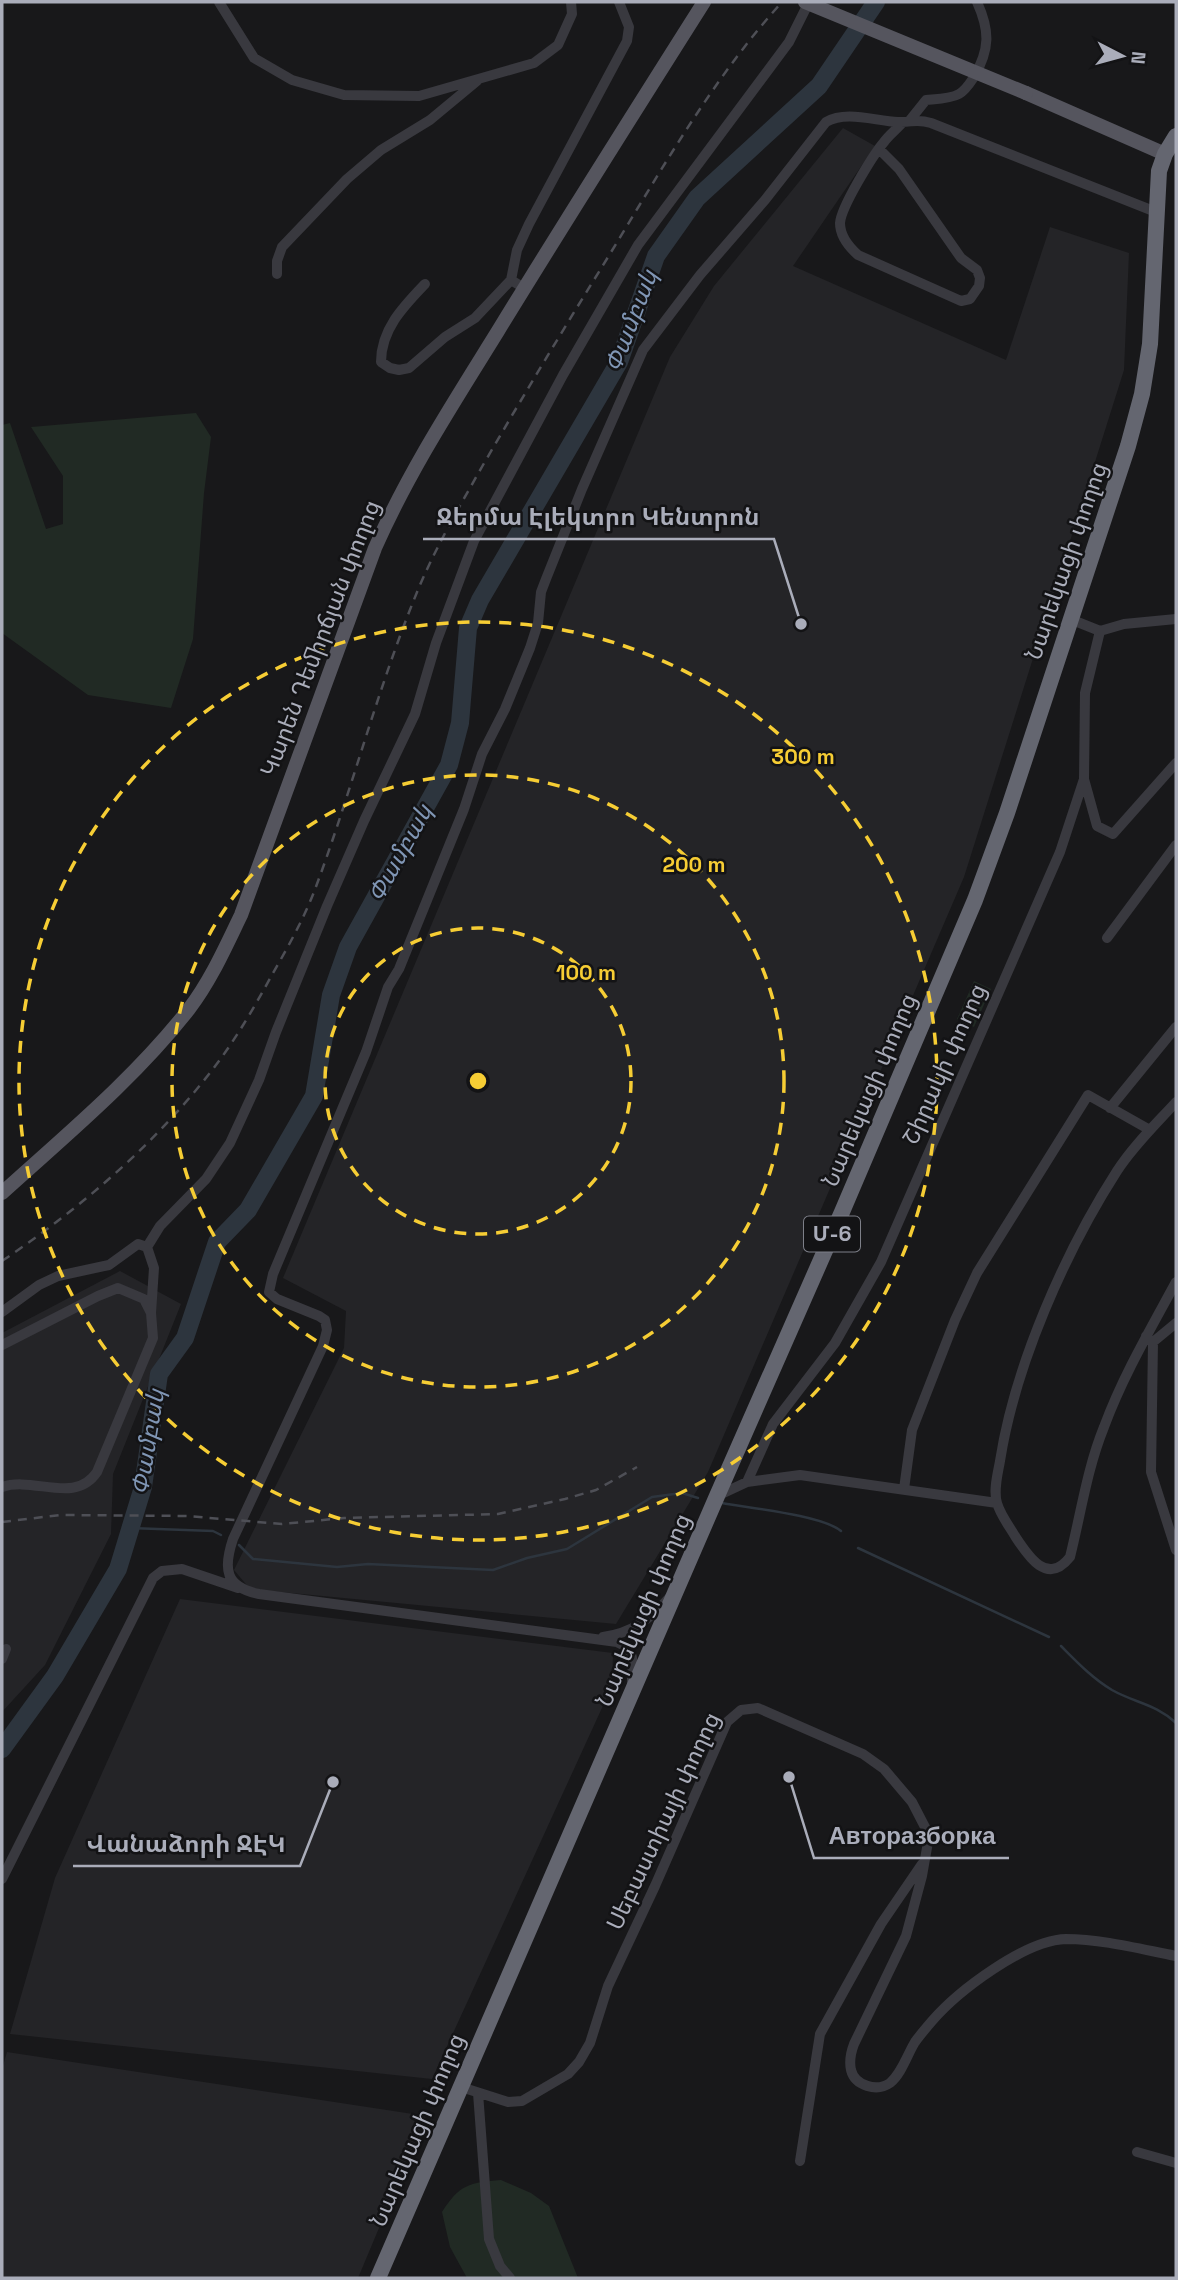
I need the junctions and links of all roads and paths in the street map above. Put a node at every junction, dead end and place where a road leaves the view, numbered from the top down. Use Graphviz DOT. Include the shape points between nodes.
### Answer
graph roads {
  1 [pos="219,2"];
  2 [pos="571,2"];
  3 [pos="619,2"];
  4 [pos="704,2"];
  5 [pos="807,2"];
  6 [pos="977,2"];
  7 [pos="479,79"];
  8 [pos="906,121"];
  9 [pos="1176,136"];
  10 [pos="879,149"];
  11 [pos="1165,154"];
  12 [pos="1156,212"];
  13 [pos="277,274"];
  14 [pos="511,280"];
  15 [pos="425,284"];
  16 [pos="524,288"];
  17 [pos="1070,619"];
  18 [pos="1176,619"];
  19 [pos="1100,631"];
  20 [pos="1176,763"];
  21 [pos="1084,779"];
  22 [pos="1176,845"];
  23 [pos="1107,938"];
  24 [pos="1176,1027"];
  25 [pos="1176,1102"];
  26 [pos="1110,1108"];
  27 [pos="1150,1130"];
  28 [pos="2,1193"];
  29 [pos="147,1247"];
  30 [pos="1176,1282"];
  31 [pos="2,1312"];
  32 [pos="151,1313"];
  33 [pos="1176,1323"];
  34 [pos="1150,1339"];
  35 [pos="2,1345"];
  36 [pos="747,1482"];
  37 [pos="2,1487"];
  38 [pos="904,1489"];
  39 [pos="717,1496"];
  40 [pos="997,1503"];
  41 [pos="1176,1549"];
  42 [pos="241,1589"];
  43 [pos="676,1590"];
  44 [pos="594,1638"];
  45 [pos="632,1692"];
  46 [pos="925,1858"];
  47 [pos="2,1879"];
  48 [pos="1176,1955"];
  49 [pos="461,2087"];
  50 [pos="478,2093"];
  51 [pos="1137,2152"];
  52 [pos="800,2161"];
  53 [pos="1176,2163"];
  54 [pos="378,2278"];
  55 [pos="510,2278"];
  1 -- 7 [label="street" via="254,58 292,80 344,96 419,96"];
  2 -- 7 [label="street" via="572,13 558,45 534,63"];
  3 -- 14 [label="street" via="629,27 628,41 529,224"];
  4 -- 16 [label="main road, Կարեն Դեմիրճյան փողոց"];
  5 -- 11 [label="main road, bridge"];
  5 -- 29 [label="street" via="789,42 638,245 474,541 415,715 327,906 230,1143 206,1179 160,1226"];
  6 -- 8 [label="street" via="987,41 981,65 958,95 926,100"];
  7 -- 13 [label="street" via="348,179 282,247"];
  8 -- 10 [label="street"];
  8 -- 12 [label="street" via="932,123"];
  8 -- 42 [label="street" via="840,116 826,122 683,297 638,361 541,592 530,648 482,754 464,809 273,1274 269,1292 319,1316 327,1330 226,1559 229,1576"];
  9 -- 11 [label="highway, Մ-6"];
  10 -- 10 [label="street" via="842,213 840,225 849,247 941,293 961,301 970,299 979,286 977,270 961,258 899,169"];
  11 -- 12 [label="highway, Նարեկացի փողոց / Մ-6"];
  12 -- 17 [label="highway, Նարեկացի փողոց / Մ-6" via="1150,344 1142,394"];
  14 -- 15 [label="street" via="475,318 409,368 390,368 381,362 386,334 400,309"];
  14 -- 16 [label="street"];
  16 -- 28 [label="main road, Կարեն Դեմիրճյան փողոց" via="391,511 241,915 215,970 189,1009 143,1061"];
  17 -- 19 [label="street"];
  17 -- 39 [label="highway, Նարեկացի փողոց / Մ-6" via="975,900"];
  18 -- 19 [label="street"];
  19 -- 21 [label="street, Շիրակի փողոց" via="1085,693"];
  20 -- 21 [label="street" via="1113,834 1097,826"];
  21 -- 36 [label="street, Շիրակի փողոց" via="1060,852 881,1262 835,1343 773,1424"];
  22 -- 23 [label="street"];
  24 -- 26 [label="street"];
  25 -- 27 [label="street"];
  26 -- 27 [label="street"];
  26 -- 38 [label="street" via="1088,1095 977,1273 912,1430"];
  27 -- 40 [label="street" via="1118,1168 1088,1220 1028,1352 1000,1458"];
  29 -- 31 [label="street" via="138,1244 109,1265 39,1284"];
  29 -- 32 [label="street" via="154,1268"];
  30 -- 34 [label="street"];
  32 -- 35 [label="street" via="144,1299 118,1288"];
  32 -- 37 [label="street" via="153,1338 91,1481 73,1488 18,1483"];
  33 -- 34 [label="street"];
  34 -- 40 [label="street" via="1133,1360 1104,1427 1070,1557 1063,1566 1040,1566 1029,1558"];
  34 -- 41 [label="street" via="1151,1472"];
  36 -- 38 [label="street" via="800,1475"];
  36 -- 39 [label="street"];
  38 -- 40 [label="street"];
  39 -- 43 [label="highway, Նարեկացի փողոց / Մ-6"];
  42 -- 44 [label="street"];
  42 -- 47 [label="street" via="182,1569 162,1570 153,1578"];
  43 -- 44 [label="street" via="652,1617 634,1628"];
  43 -- 45 [label="highway, Նարեկացի փողոց / Մ-6"];
  44 -- 45 [label="street" via="617,1642 630,1651"];
  45 -- 49 [label="highway, Նարեկացի փողոց / Մ-6"];
  46 -- 48 [label="street, Սեբաստիայի փողոց" via="906,1936 850,2057 855,2078 869,2087 893,2081 916,2040 954,1998 975,1981 1041,1945 1063,1939"];
  46 -- 50 [label="street, Սեբաստիայի փողոց" via="928,1842 922,1818 884,1769 863,1754 758,1708 741,1710 727,1722 718,1740 608,1986 579,2063 522,2101"];
  46 -- 52 [label="street" via="881,1924 820,2034"];
  49 -- 50 [label="street, Սեբաստիայի փողոց"];
  49 -- 54 [label="highway, Նարեկացի փողոց / Մ-6"];
  50 -- 55 [label="street" via="489,2239"];
  51 -- 53 [label="street"];
}
